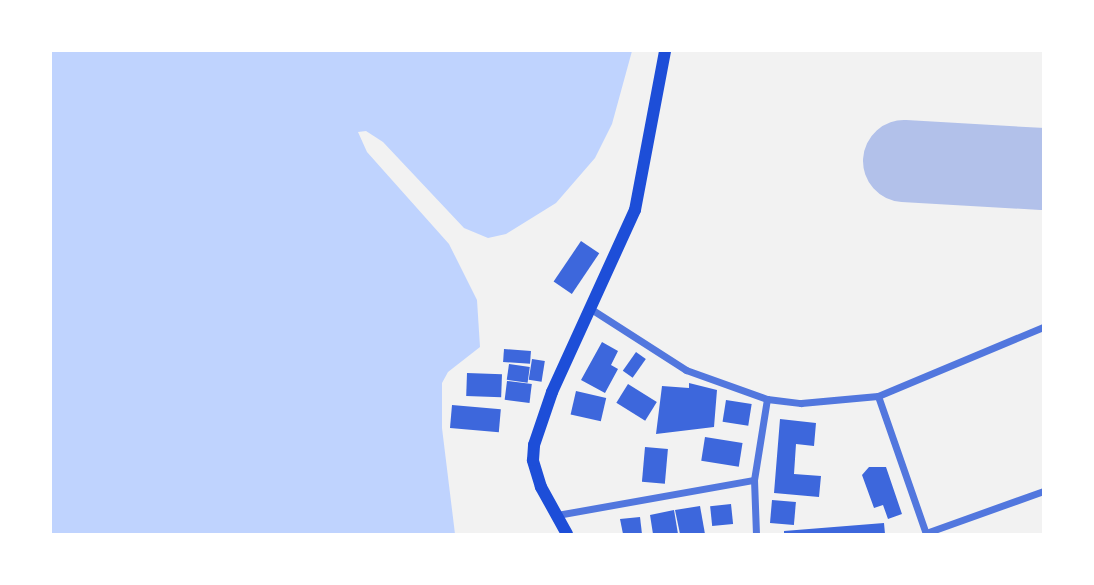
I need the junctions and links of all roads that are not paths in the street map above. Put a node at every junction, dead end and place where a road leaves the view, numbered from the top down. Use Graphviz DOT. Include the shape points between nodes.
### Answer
graph roads {
  1 [pos="665,51"];
  2 [pos="590,309"];
  3 [pos="1043,327"];
  4 [pos="878,396"];
  5 [pos="767,399"];
  6 [pos="754,480"];
  7 [pos="1043,491"];
  8 [pos="556,515"];
  9 [pos="567,534"];
  10 [pos="756,534"];
  11 [pos="926,534"];
  1 -- 2 [label="highway" via="635,210"];
  2 -- 5 [label="street" via="686,370"];
  2 -- 8 [label="highway" via="547,402 534,444 536,473"];
  3 -- 4 [label="street"];
  4 -- 5 [label="street" via="801,403"];
  4 -- 11 [label="street"];
  5 -- 6 [label="street"];
  6 -- 8 [label="street"];
  6 -- 10 [label="street"];
  7 -- 11 [label="street"];
  8 -- 9 [label="highway"];
}
